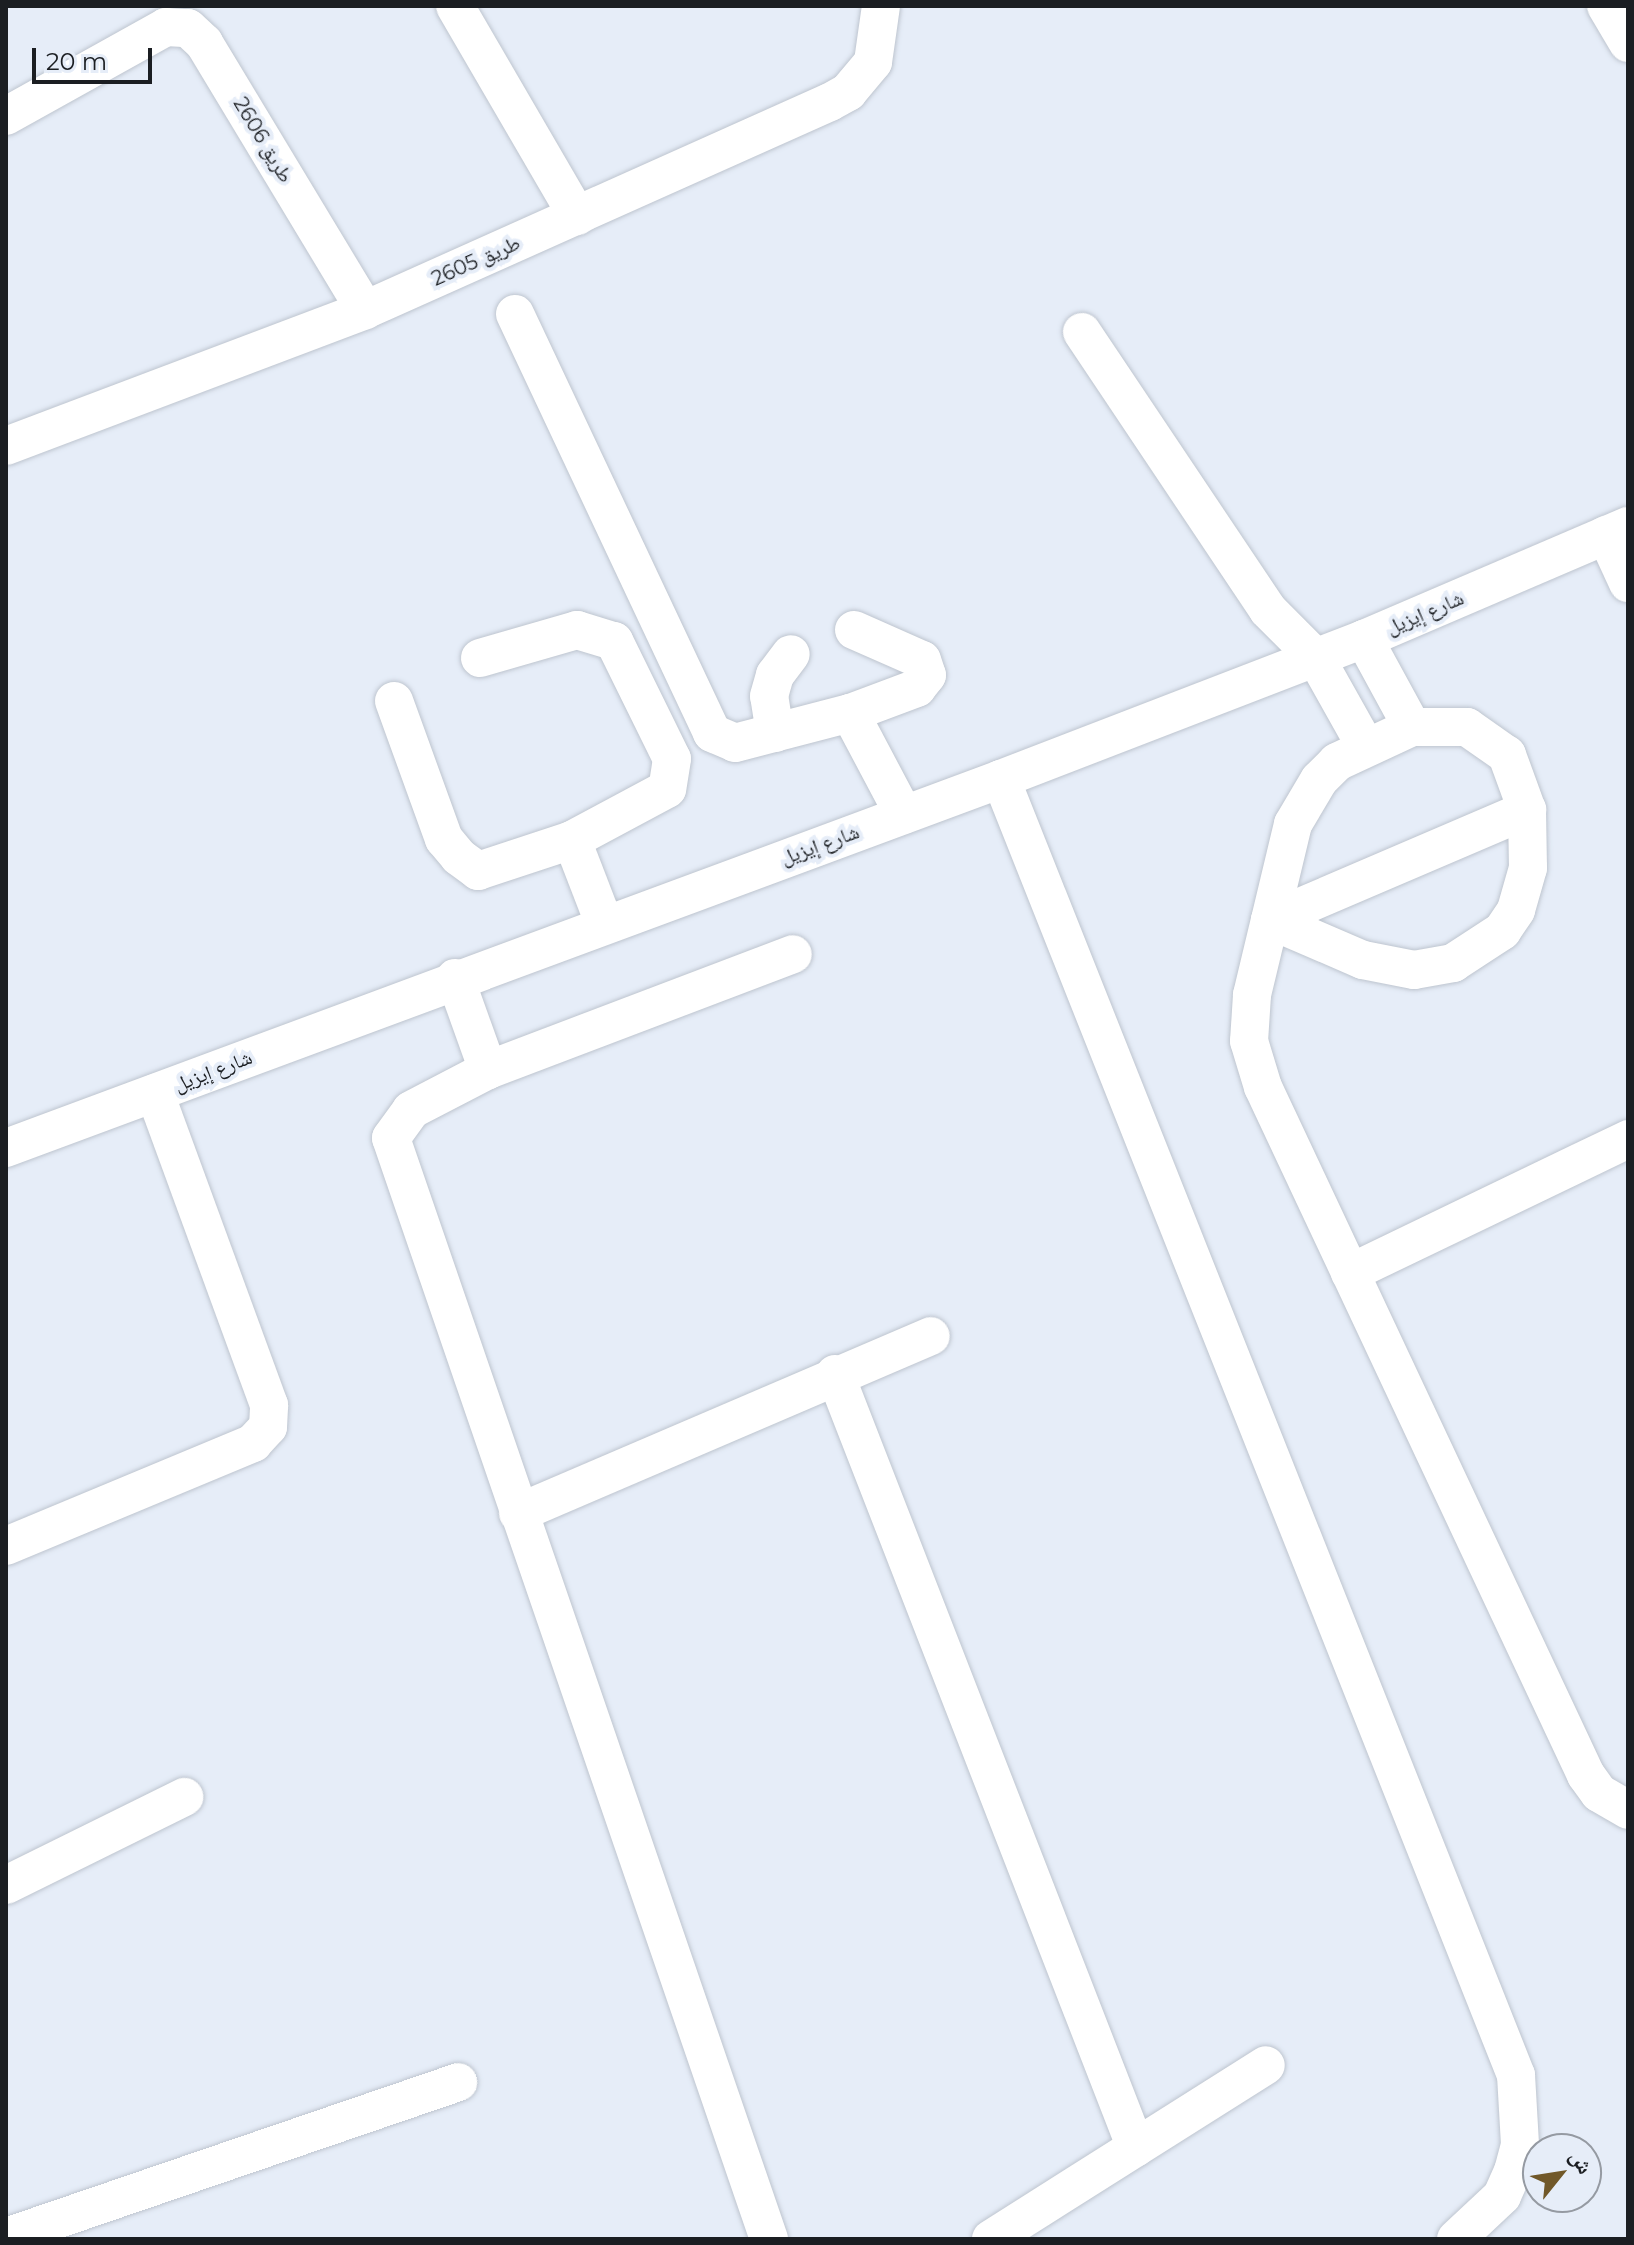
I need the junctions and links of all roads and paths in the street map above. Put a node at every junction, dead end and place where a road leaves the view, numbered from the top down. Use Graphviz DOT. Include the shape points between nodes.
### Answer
graph roads {
  1 [pos="455,6"];
  2 [pos="881,6"];
  3 [pos="1606,6"];
  4 [pos="1628,43"];
  5 [pos="6,116"];
  6 [pos="577,216"];
  7 [pos="365,310"];
  8 [pos="515,314"];
  9 [pos="1082,332"];
  10 [pos="6,446"];
  11 [pos="1617,531"];
  12 [pos="1628,583"];
  13 [pos="854,630"];
  14 [pos="1364,639"];
  15 [pos="791,654"];
  16 [pos="480,658"];
  17 [pos="1316,658"];
  18 [pos="394,701"];
  19 [pos="850,713"];
  20 [pos="1412,727"];
  21 [pos="775,733"];
  22 [pos="1366,747"];
  23 [pos="1001,779"];
  24 [pos="1527,810"];
  25 [pos="904,815"];
  26 [pos="572,840"];
  27 [pos="1270,920"];
  28 [pos="604,923"];
  29 [pos="793,954"];
  30 [pos="455,978"];
  31 [pos="488,1070"];
  32 [pos="155,1093"];
  33 [pos="1628,1139"];
  34 [pos="6,1148"];
  35 [pos="1350,1273"];
  36 [pos="931,1336"];
  37 [pos="835,1374"];
  38 [pos="518,1513"];
  39 [pos="6,1546"];
  40 [pos="184,1797"];
  41 [pos="1628,1810"];
  42 [pos="6,1885"];
  43 [pos="1266,2065"];
  44 [pos="458,2082"];
  45 [pos="1136,2148"];
  46 [pos="6,2237"];
  47 [pos="769,2239"];
  48 [pos="991,2239"];
  49 [pos="1456,2239"];
  1 -- 6 [label="street"];
  2 -- 6 [label="street, طريق 2605" via="873,62 848,92"];
  3 -- 4 [label="street"];
  5 -- 7 [label="street, طريق 2606" via="166,27 188,28 204,43"];
  6 -- 7 [label="street, طريق 2605"];
  7 -- 10 [label="street, طريق 2605"];
  8 -- 21 [label="street" via="698,712 712,733 735,743"];
  9 -- 17 [label="street" via="1268,610"];
  11 -- 12 [label="street"];
  11 -- 14 [label="street, شارع إيزيل"];
  13 -- 19 [label="street" via="922,660 927,675 917,688"];
  14 -- 17 [label="street, شارع إيزيل"];
  14 -- 20 [label="street"];
  15 -- 21 [label="street" via="775,675 769,696"];
  16 -- 26 [label="street" via="577,630 614,641 672,759 667,789"];
  17 -- 22 [label="street"];
  17 -- 23 [label="street, شارع إيزيل"];
  18 -- 26 [label="street" via="444,839 459,857 478,871"];
  19 -- 21 [label="street"];
  19 -- 25 [label="street"];
  20 -- 22 [label="street"];
  20 -- 24 [label="street" via="1444,724 1489,739 1507,755 1519,777"];
  22 -- 27 [label="street" via="1337,762 1304,801"];
  23 -- 25 [label="street, شارع إيزيل"];
  23 -- 49 [label="street" via="1516,2075 1520,2145 1513,2171 1493,2206"];
  24 -- 27 [label="street"];
  24 -- 27 [label="street" via="1528,868 1516,910 1502,931 1453,963 1414,970 1363,960"];
  25 -- 28 [label="street, شارع إيزيل"];
  26 -- 28 [label="street"];
  27 -- 35 [label="street" via="1248,1018 1254,1064"];
  28 -- 30 [label="street, شارع إيزيل"];
  29 -- 31 [label="street"];
  30 -- 31 [label="street"];
  30 -- 32 [label="street, شارع إيزيل"];
  31 -- 38 [label="street" via="411,1110 394,1126 391,1138"];
  32 -- 34 [label="street, شارع إيزيل"];
  32 -- 39 [label="street" via="269,1405 268,1427 253,1443"];
  33 -- 35 [label="street"];
  35 -- 41 [label="street" via="1586,1775 1599,1793"];
  36 -- 37 [label="street"];
  37 -- 38 [label="street"];
  37 -- 45 [label="street"];
  38 -- 47 [label="street"];
  40 -- 42 [label="street"];
  43 -- 45 [label="street"];
  44 -- 46 [label="street"];
  45 -- 48 [label="street"];
}
